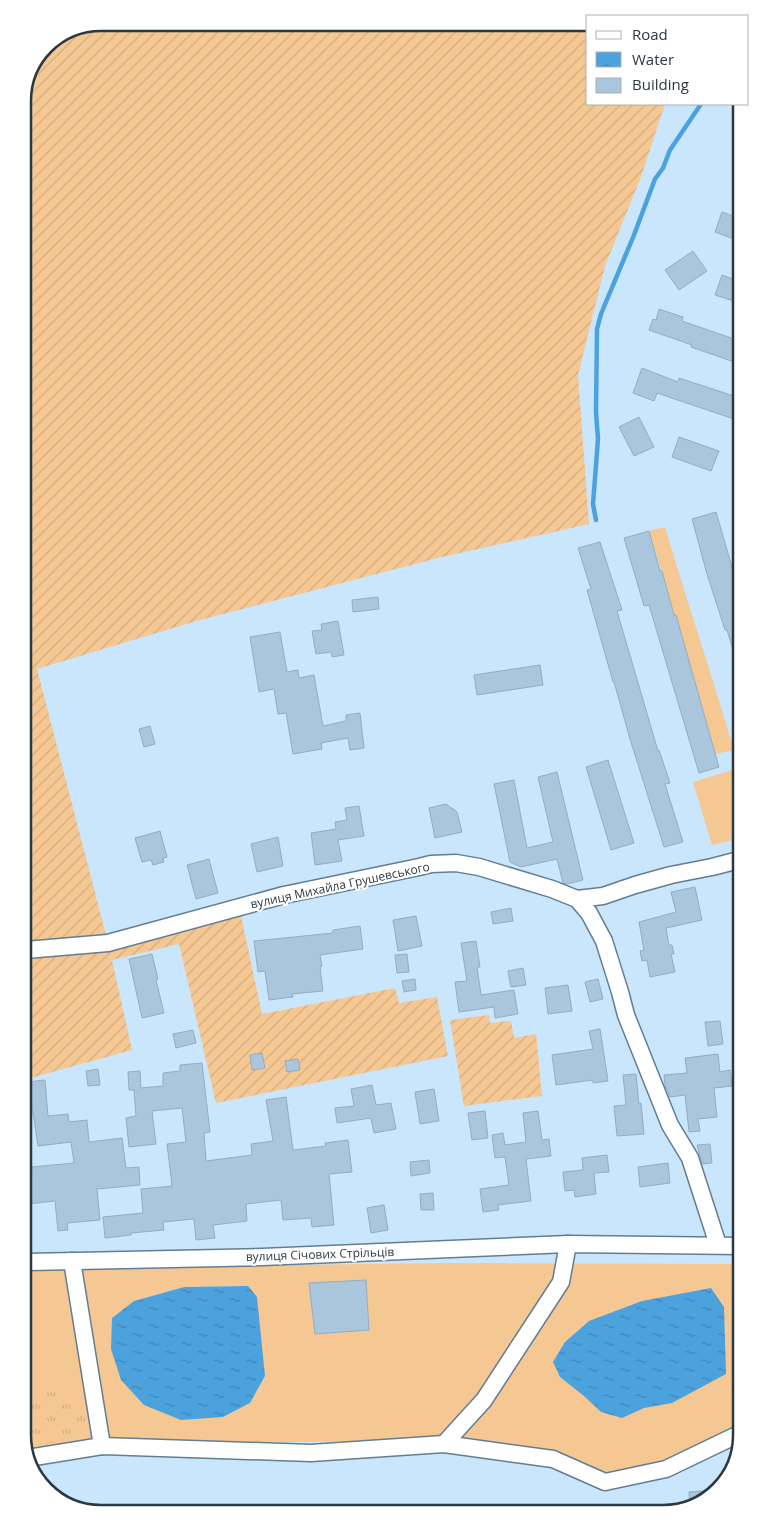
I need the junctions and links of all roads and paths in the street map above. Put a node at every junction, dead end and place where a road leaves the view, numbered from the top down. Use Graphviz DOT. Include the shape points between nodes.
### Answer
graph roads {
  1 [pos="733,861"];
  2 [pos="577,899"];
  3 [pos="31,950"];
  4 [pos="568,1244"];
  5 [pos="718,1246"];
  6 [pos="733,1246"];
  7 [pos="72,1261"];
  8 [pos="31,1262"];
  9 [pos="733,1437"];
  10 [pos="444,1444"];
  11 [pos="102,1446"];
  12 [pos="36,1457"];
  1 -- 2 [label="street" via="652,880 603,896"];
  2 -- 3 [label="street, вулиця Михайла Грушевського" via="479,866 431,864 284,895 108,942"];
  2 -- 5 [label="street" via="589,913 604,941 626,1015 670,1125 690,1158"];
  4 -- 5 [label="street, вулиця Січових Стрільців"];
  4 -- 7 [label="street, вулиця Січових Стрільців" via="262,1257"];
  4 -- 10 [label="street" via="560,1282 484,1400"];
  5 -- 6 [label="street, вулиця Січових Стрільців"];
  7 -- 8 [label="street, вулиця Січових Стрільців"];
  7 -- 11 [label="street"];
  9 -- 10 [label="street" via="666,1469 605,1482 553,1459"];
  10 -- 11 [label="street" via="312,1453"];
  11 -- 12 [label="street"];
}
